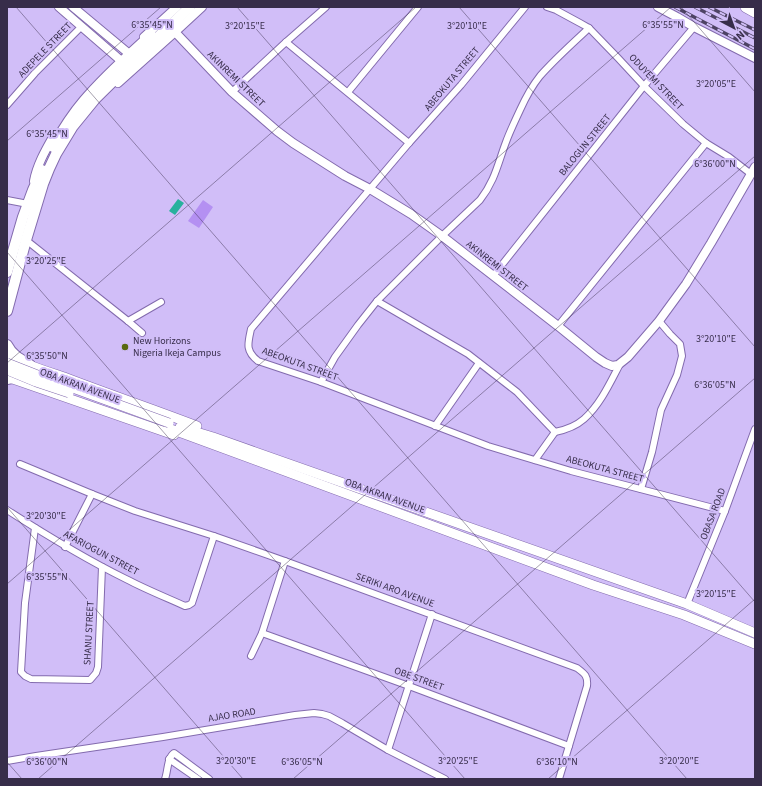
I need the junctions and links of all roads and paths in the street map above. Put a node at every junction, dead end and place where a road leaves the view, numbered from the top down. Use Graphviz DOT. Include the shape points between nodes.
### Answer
graph roads {
  1 [pos="59,7"];
  2 [pos="73,7"];
  3 [pos="177,7"];
  4 [pos="182,7"];
  5 [pos="190,7"];
  6 [pos="202,7"];
  7 [pos="326,7"];
  8 [pos="418,7"];
  9 [pos="524,7"];
  10 [pos="547,7"];
  11 [pos="658,7"];
  12 [pos="746,7"];
  13 [pos="755,12"];
  14 [pos="81,27"];
  15 [pos="694,27"];
  16 [pos="589,28"];
  17 [pos="161,30"];
  18 [pos="175,32"];
  19 [pos="286,42"];
  20 [pos="127,52"];
  21 [pos="755,58"];
  22 [pos="119,59"];
  23 [pos="644,86"];
  24 [pos="232,92"];
  25 [pos="348,92"];
  26 [pos="7,105"];
  27 [pos="706,143"];
  28 [pos="409,144"];
  29 [pos="57,146"];
  30 [pos="753,170"];
  31 [pos="43,184"];
  32 [pos="370,189"];
  33 [pos="33,190"];
  34 [pos="7,200"];
  35 [pos="32,204"];
  36 [pos="442,236"];
  37 [pos="26,240"];
  38 [pos="7,272"];
  39 [pos="493,276"];
  40 [pos="377,301"];
  41 [pos="161,302"];
  42 [pos="7,311"];
  43 [pos="128,321"];
  44 [pos="659,322"];
  45 [pos="558,326"];
  46 [pos="142,333"];
  47 [pos="7,345"];
  48 [pos="7,355"];
  49 [pos="7,363"];
  50 [pos="480,363"];
  51 [pos="620,364"];
  52 [pos="30,365"];
  53 [pos="8,376"];
  54 [pos="75,382"];
  55 [pos="321,382"];
  56 [pos="69,398"];
  57 [pos="168,426"];
  58 [pos="435,426"];
  59 [pos="755,429"];
  60 [pos="555,432"];
  61 [pos="213,437"];
  62 [pos="218,447"];
  63 [pos="535,460"];
  64 [pos="20,464"];
  65 [pos="641,489"];
  66 [pos="92,494"];
  67 [pos="7,510"];
  68 [pos="725,511"];
  69 [pos="35,528"];
  70 [pos="214,536"];
  71 [pos="65,546"];
  72 [pos="285,561"];
  73 [pos="102,567"];
  74 [pos="687,604"];
  75 [pos="432,614"];
  76 [pos="262,633"];
  77 [pos="755,633"];
  78 [pos="755,644"];
  79 [pos="251,656"];
  80 [pos="409,686"];
  81 [pos="569,746"];
  82 [pos="388,750"];
  83 [pos="170,759"];
  84 [pos="7,761"];
  85 [pos="165,779"];
  86 [pos="198,779"];
  87 [pos="209,779"];
  88 [pos="445,779"];
  89 [pos="559,779"];
  1 -- 14 [label="street"];
  2 -- 20 [label="street"];
  3 -- 20 [label="street"];
  4 -- 17 [label="main road"];
  5 -- 17 [label="main road"];
  6 -- 18 [label="street"];
  7 -- 19 [label="street"];
  8 -- 25 [label="street"];
  9 -- 28 [label="street, ABEOKUTA STREET"];
  10 -- 16 [label="street, ODUYEMI STREET"];
  11 -- 15 [label="street"];
  12 -- 13 [label="highway"];
  14 -- 22 [label="street"];
  14 -- 26 [label="street, ADEPELE STREET"];
  15 -- 21 [label="street"];
  15 -- 23 [label="street, BALOGUN STREET"];
  16 -- 23 [label="street, ODUYEMI STREET"];
  16 -- 36 [label="street" via="539,77 520,109 490,187"];
  17 -- 29 [label="main road" via="95,99"];
  18 -- 24 [label="street, AKINREMI STREET"];
  18 -- 31 [label="street" via="94,105"];
  19 -- 24 [label="street"];
  19 -- 25 [label="street"];
  20 -- 22 [label="street"];
  22 -- 33 [label="street" via="62,122 39,164"];
  23 -- 27 [label="street, ODUYEMI STREET"];
  23 -- 39 [label="street, BALOGUN STREET"];
  24 -- 32 [label="street, AKINREMI STREET" via="293,143"];
  25 -- 28 [label="street"];
  27 -- 30 [label="street, ODUYEMI STREET"];
  27 -- 45 [label="street"];
  28 -- 32 [label="street, ABEOKUTA STREET"];
  29 -- 31 [label="main road"];
  29 -- 33 [label="main road"];
  30 -- 44 [label="street" via="712,244"];
  31 -- 35 [label="main road"];
  32 -- 36 [label="street, AKINREMI STREET"];
  32 -- 55 [label="street, ABEOKUTA STREET" via="251,329 248,344 253,357 258,361"];
  33 -- 35 [label="main road"];
  34 -- 35 [label="street"];
  35 -- 37 [label="main road"];
  35 -- 38 [label="main road" via="23,216"];
  36 -- 39 [label="street, AKINREMI STREET"];
  36 -- 40 [label="street"];
  37 -- 42 [label="main road"];
  37 -- 43 [label="street"];
  39 -- 45 [label="street, AKINREMI STREET"];
  40 -- 50 [label="street"];
  40 -- 55 [label="street" via="335,357"];
  41 -- 43 [label="street"];
  43 -- 46 [label="street"];
  44 -- 51 [label="street"];
  44 -- 65 [label="street" via="680,344 682,356 677,375 661,410"];
  45 -- 51 [label="street, AKINREMI STREET" via="605,363 612,366"];
  47 -- 52 [label="main road" via="15,356"];
  48 -- 52 [label="main road"];
  49 -- 57 [label="main road, OBA AKRAN AVENUE, bridge"];
  50 -- 58 [label="street"];
  50 -- 60 [label="street" via="517,392"];
  51 -- 60 [label="street" via="602,396 583,420"];
  52 -- 54 [label="main road"];
  53 -- 56 [label="main road"];
  53 -- 57 [label="main road, OBA AKRAN AVENUE, bridge" via="36,382"];
  54 -- 56 [label="main road" via="69,383 65,388 64,394"];
  54 -- 61 [label="main road" via="204,429"];
  55 -- 58 [label="street, ABEOKUTA STREET"];
  56 -- 62 [label="main road" via="179,437"];
  57 -- 61 [label="main road, OBA AKRAN AVENUE"];
  57 -- 62 [label="main road, OBA AKRAN AVENUE"];
  58 -- 63 [label="street, ABEOKUTA STREET"];
  59 -- 68 [label="street, OBASA ROAD"];
  60 -- 63 [label="street"];
  61 -- 74 [label="main road, OBA AKRAN AVENUE"];
  62 -- 78 [label="main road, OBA AKRAN AVENUE" via="593,585 684,615"];
  63 -- 65 [label="street, ABEOKUTA STREET"];
  64 -- 66 [label="street, SERIKI ARO AVENUE"];
  65 -- 68 [label="street, ABEOKUTA STREET"];
  66 -- 70 [label="street, SERIKI ARO AVENUE" via="135,511"];
  66 -- 71 [label="street"];
  67 -- 69 [label="street, AFARIOGUN STREET"];
  68 -- 74 [label="street, OBASA ROAD"];
  69 -- 71 [label="street, AFARIOGUN STREET"];
  69 -- 73 [label="street, SHANU STREET" via="25,603 21,672 25,676 31,679 90,680 96,673"];
  70 -- 72 [label="street, SERIKI ARO AVENUE"];
  70 -- 73 [label="street, AFARIOGUN STREET" via="189,606"];
  71 -- 73 [label="street, AFARIOGUN STREET"];
  72 -- 75 [label="street, SERIKI ARO AVENUE"];
  72 -- 76 [label="street"];
  74 -- 77 [label="main road, OBA AKRAN AVENUE"];
  75 -- 80 [label="street"];
  75 -- 81 [label="street, SERIKI ARO AVENUE" via="584,673 587,686"];
  76 -- 79 [label="street"];
  76 -- 80 [label="street, OBE STREET"];
  80 -- 81 [label="street, OBE STREET"];
  80 -- 82 [label="street"];
  81 -- 89 [label="street, SERIKI ARO AVENUE"];
  82 -- 84 [label="street, AJAO ROAD" via="329,716 314,713"];
  82 -- 88 [label="street, AJAO ROAD"];
  83 -- 85 [label="street"];
  83 -- 86 [label="street"];
  83 -- 87 [label="street" via="174,753"];
}
